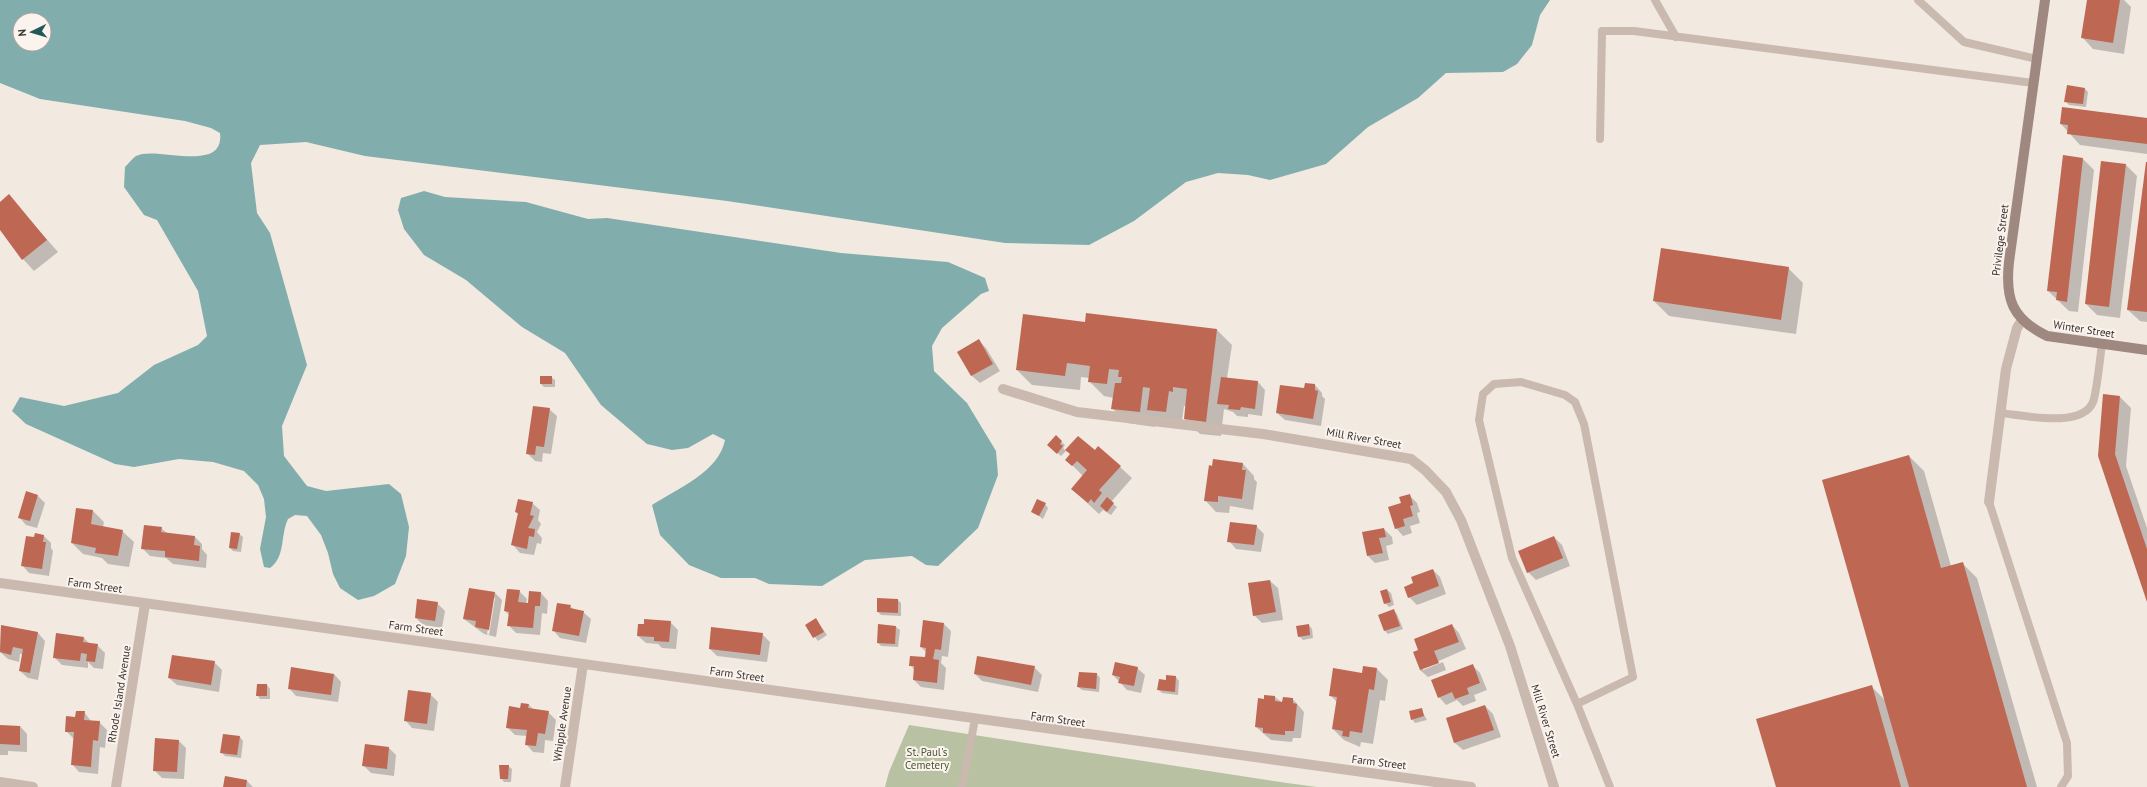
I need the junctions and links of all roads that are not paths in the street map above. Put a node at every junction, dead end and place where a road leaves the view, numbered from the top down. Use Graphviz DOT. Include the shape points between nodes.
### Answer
graph roads {
  1 [pos="1655,0"];
  2 [pos="1918,0"];
  3 [pos="2045,0"];
  4 [pos="1676,37"];
  5 [pos="2037,60"];
  6 [pos="2033,83"];
  7 [pos="1600,139"];
  8 [pos="2022,320"];
  9 [pos="2102,344"];
  10 [pos="2147,350"];
  11 [pos="1003,389"];
  12 [pos="2000,413"];
  13 [pos="1989,502"];
  14 [pos="0,583"];
  15 [pos="145,604"];
  16 [pos="583,664"];
  17 [pos="1577,704"];
  18 [pos="975,719"];
  19 [pos="0,782"];
  20 [pos="33,787"];
  21 [pos="116,787"];
  22 [pos="565,787"];
  23 [pos="962,787"];
  24 [pos="1471,787"];
  25 [pos="1554,787"];
  26 [pos="1610,787"];
  27 [pos="2061,787"];
  1 -- 4 [label="lane"];
  2 -- 5 [label="lane" via="1964,42"];
  3 -- 5 [label="main road, Privilege Street"];
  4 -- 6 [label="lane"];
  4 -- 7 [label="lane" via="1634,31 1602,31"];
  5 -- 6 [label="main road, Privilege Street"];
  6 -- 8 [label="main road, Privilege Street" via="2007,284 2011,302"];
  8 -- 9 [label="main road, Winter Street" via="2047,336"];
  8 -- 12 [label="street" via="2017,328 2006,369"];
  9 -- 10 [label="main road, Winter Street"];
  9 -- 12 [label="lane" via="2093,402 2084,412 2069,418"];
  11 -- 25 [label="street, Mill River Street" via="1077,412 1263,434 1411,459 1446,492 1461,520 1510,646"];
  12 -- 13 [label="street"];
  13 -- 27 [label="lane" via="2067,743 2068,776"];
  14 -- 15 [label="street, Farm Street"];
  15 -- 16 [label="street, Farm Street"];
  15 -- 21 [label="street, Rhode Island Avenue"];
  16 -- 18 [label="street, Farm Street"];
  16 -- 22 [label="street, Whipple Avenue"];
  17 -- 17 [label="lane" via="1512,558 1479,420 1483,394 1494,384 1521,382 1565,394 1575,402 1584,424 1633,677"];
  17 -- 26 [label="lane"];
  18 -- 23 [label="lane"];
  18 -- 24 [label="street, Farm Street"];
  19 -- 20 [label="street"];
}
